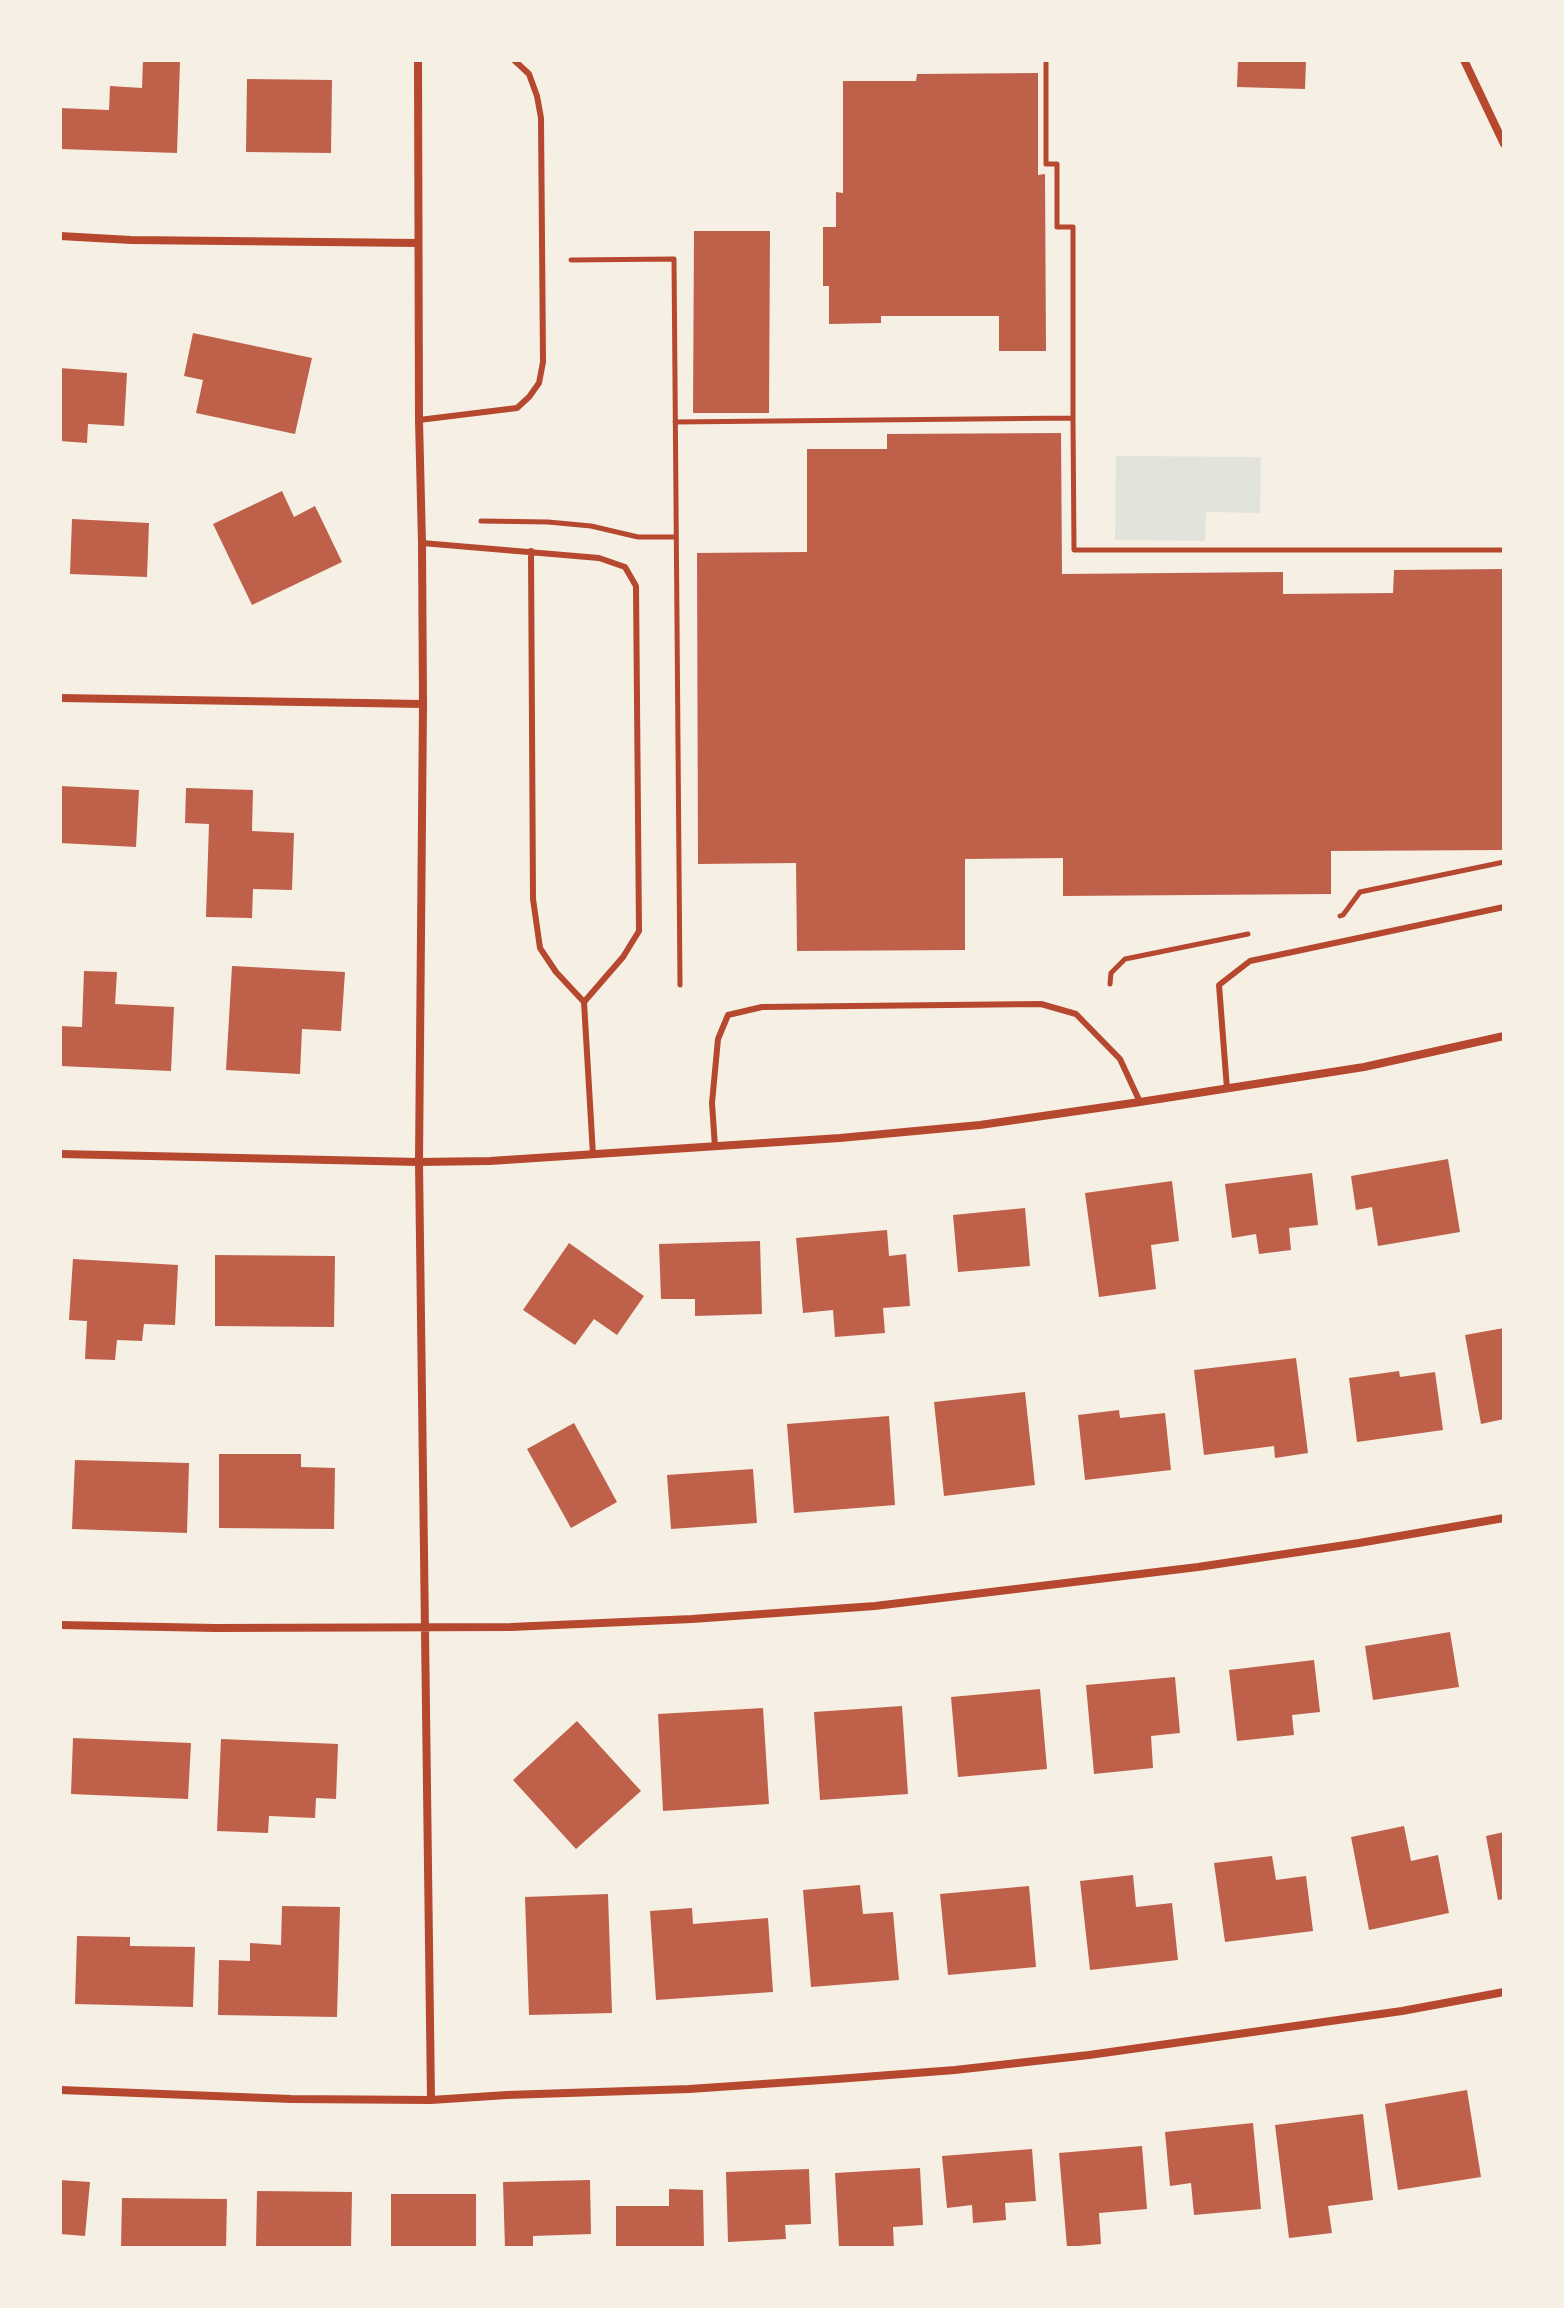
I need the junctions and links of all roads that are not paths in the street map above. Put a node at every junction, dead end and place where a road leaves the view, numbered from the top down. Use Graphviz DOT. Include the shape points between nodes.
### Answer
graph roads {
  1 [pos="418,60"];
  2 [pos="514,60"];
  3 [pos="1464,60"];
  4 [pos="1504,144"];
  5 [pos="60,236"];
  6 [pos="418,243"];
  7 [pos="419,420"];
  8 [pos="422,543"];
  9 [pos="531,551"];
  10 [pos="60,698"];
  11 [pos="423,704"];
  12 [pos="1504,907"];
  13 [pos="584,1002"];
  14 [pos="1504,1036"];
  15 [pos="1227,1089"];
  16 [pos="1140,1102"];
  17 [pos="715,1147"];
  18 [pos="60,1154"];
  19 [pos="593,1155"];
  20 [pos="419,1162"];
  21 [pos="1504,1518"];
  22 [pos="60,1625"];
  23 [pos="425,1627"];
  24 [pos="1504,1992"];
  25 [pos="60,2090"];
  26 [pos="431,2100"];
  1 -- 6 [label="street"];
  2 -- 7 [label="lane" via="529,74 541,118 539,383 517,408"];
  3 -- 4 [label="street"];
  5 -- 6 [label="street"];
  6 -- 7 [label="street"];
  7 -- 8 [label="street"];
  8 -- 9 [label="lane"];
  8 -- 11 [label="street"];
  9 -- 13 [label="lane" via="533,899 540,948"];
  9 -- 13 [label="lane" via="599,558 625,567 636,586 639,931"];
  10 -- 11 [label="street"];
  11 -- 20 [label="street"];
  12 -- 15 [label="lane" via="1250,961 1219,985"];
  13 -- 19 [label="lane"];
  14 -- 15 [label="street" via="1364,1067"];
  15 -- 16 [label="street"];
  16 -- 17 [label="street" via="980,1125"];
  16 -- 17 [label="lane" via="1120,1059 1076,1014 1041,1004 762,1007 728,1015 718,1039 712,1103"];
  17 -- 19 [label="street"];
  18 -- 20 [label="street"];
  19 -- 20 [label="street"];
  20 -- 23 [label="street"];
  21 -- 23 [label="street" via="1198,1567 875,1606 692,1619"];
  22 -- 23 [label="street"];
  23 -- 26 [label="street"];
  24 -- 26 [label="street" via="1248,2034 955,2070"];
  25 -- 26 [label="street"];
}
